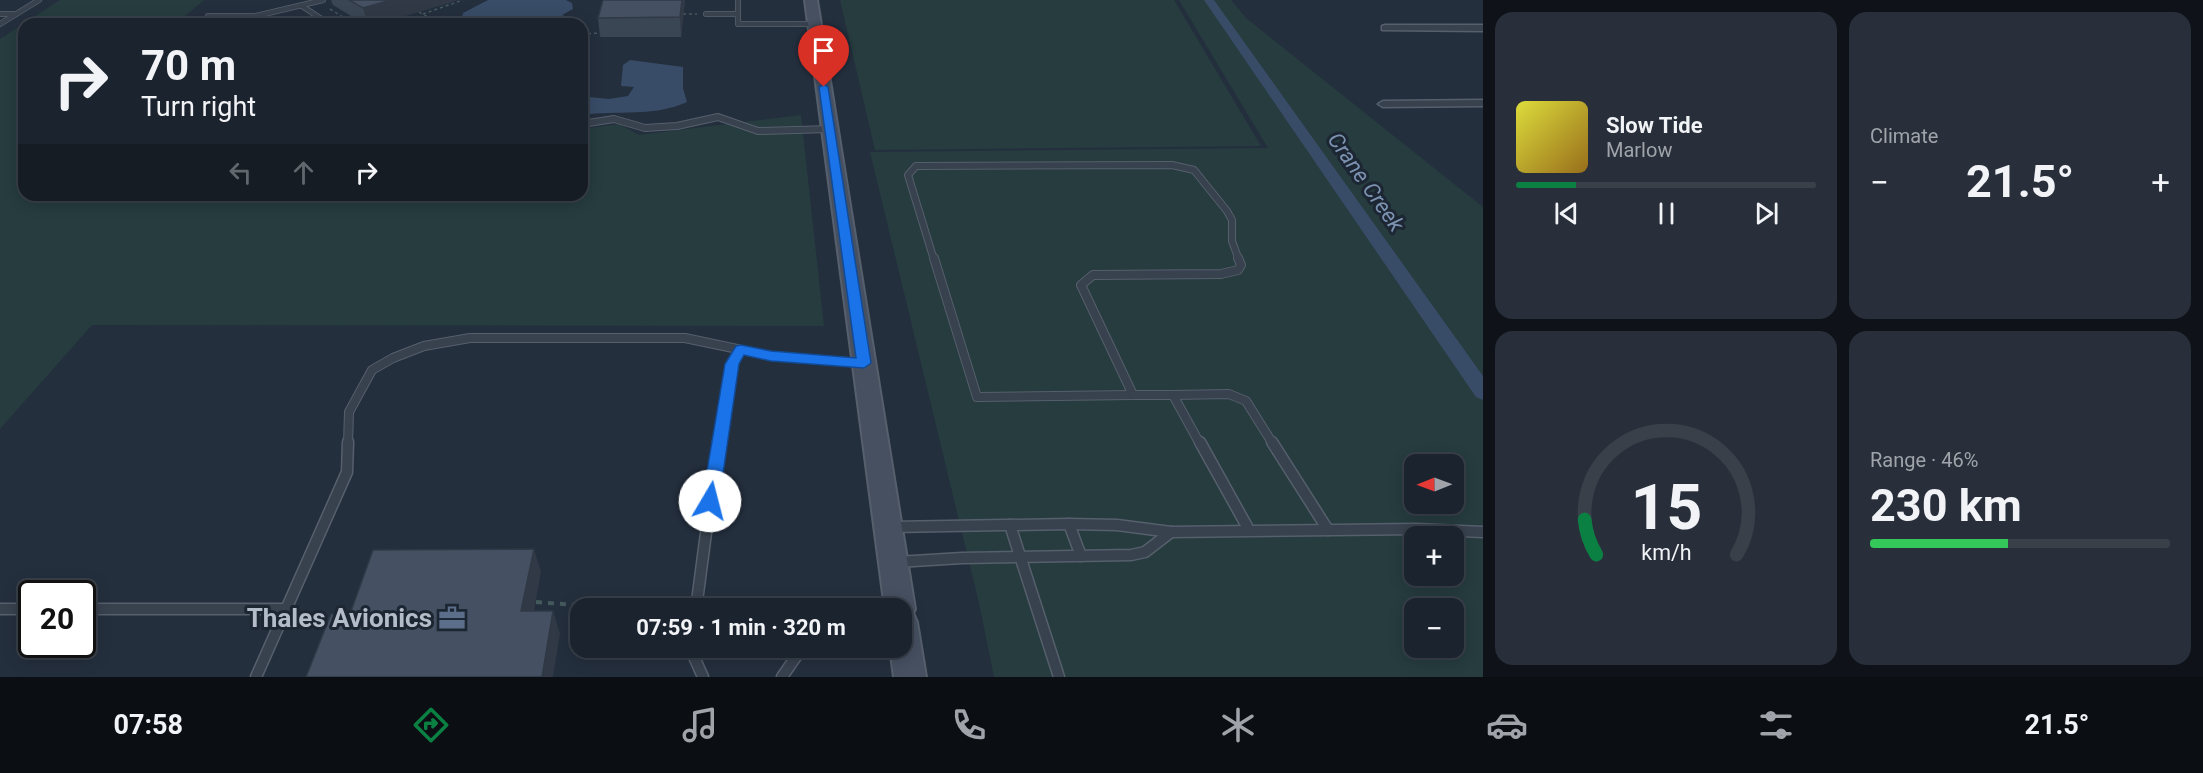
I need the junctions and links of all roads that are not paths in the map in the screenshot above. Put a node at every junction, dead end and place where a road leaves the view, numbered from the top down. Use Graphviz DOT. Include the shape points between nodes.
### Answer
graph roads {
  1 [pos="39,0"];
  2 [pos="323,0"];
  3 [pos="738,0"];
  4 [pos="811,0"];
  5 [pos="302,6"];
  6 [pos="0,14"];
  7 [pos="17,14"];
  8 [pos="706,14"];
  9 [pos="737,14"];
  10 [pos="208,16"];
  11 [pos="320,18"];
  12 [pos="0,24"];
  13 [pos="814,24"];
  14 [pos="1385,28"];
  15 [pos="1483,28"];
  16 [pos="1483,103"];
  17 [pos="1383,104"];
  18 [pos="588,123"];
  19 [pos="830,129"];
  20 [pos="741,350"];
  21 [pos="864,363"];
  22 [pos="1173,395"];
  23 [pos="1133,396"];
  24 [pos="1069,524"];
  25 [pos="1010,525"];
  26 [pos="888,528"];
  27 [pos="1249,530"];
  28 [pos="1328,530"];
  29 [pos="1171,532"];
  30 [pos="1483,532"];
  31 [pos="1081,556"];
  32 [pos="1020,557"];
  33 [pos="893,562"];
  34 [pos="697,598"];
  35 [pos="898,598"];
  36 [pos="0,609"];
  37 [pos="18,609"];
  38 [pos="96,609"];
  39 [pos="286,609"];
  40 [pos="694,658"];
  41 [pos="796,658"];
  42 [pos="907,658"];
  43 [pos="1059,676"];
  44 [pos="256,677"];
  45 [pos="703,677"];
  46 [pos="782,677"];
  47 [pos="910,677"];
  1 -- 7 [label="lane"];
  2 -- 5 [label="lane"];
  3 -- 9 [label="lane"];
  4 -- 13 [label="street"];
  5 -- 10 [label="lane" via="256,16"];
  5 -- 11 [label="lane"];
  6 -- 7 [label="lane"];
  7 -- 12 [label="lane"];
  8 -- 9 [label="lane"];
  9 -- 13 [label="lane" via="738,24"];
  13 -- 19 [label="street"];
  14 -- 15 [label="street"];
  16 -- 17 [label="street"];
  18 -- 19 [label="lane" via="614,119 645,128 718,117 758,130"];
  19 -- 21 [label="street"];
  20 -- 21 [label="lane"];
  20 -- 34 [label="lane" via="732,364 719,436"];
  20 -- 39 [label="lane" via="685,338 470,338 424,346 393,358 372,370 349,412 347,472"];
  21 -- 26 [label="street"];
  22 -- 23 [label="lane"];
  22 -- 27 [label="lane"];
  22 -- 28 [label="lane" via="1229,394 1246,401"];
  23 -- 23 [label="lane" via="977,397 908,175 916,166 1172,165 1194,170 1232,220 1232,241 1241,265 1238,270 1221,274 1093,275 1081,285"];
  24 -- 25 [label="lane"];
  24 -- 29 [label="lane"];
  24 -- 31 [label="lane"];
  25 -- 26 [label="lane"];
  25 -- 32 [label="lane"];
  26 -- 33 [label="street"];
  27 -- 28 [label="lane"];
  27 -- 29 [label="lane"];
  28 -- 30 [label="lane"];
  29 -- 31 [label="lane" via="1145,552"];
  31 -- 32 [label="lane"];
  32 -- 33 [label="lane"];
  32 -- 43 [label="lane"];
  33 -- 35 [label="street"];
  36 -- 37 [label="lane"];
  38 -- 39 [label="lane"];
  39 -- 44 [label="lane"];
  40 -- 45 [label="lane"];
  41 -- 46 [label="lane"];
  42 -- 47 [label="street"];
}
